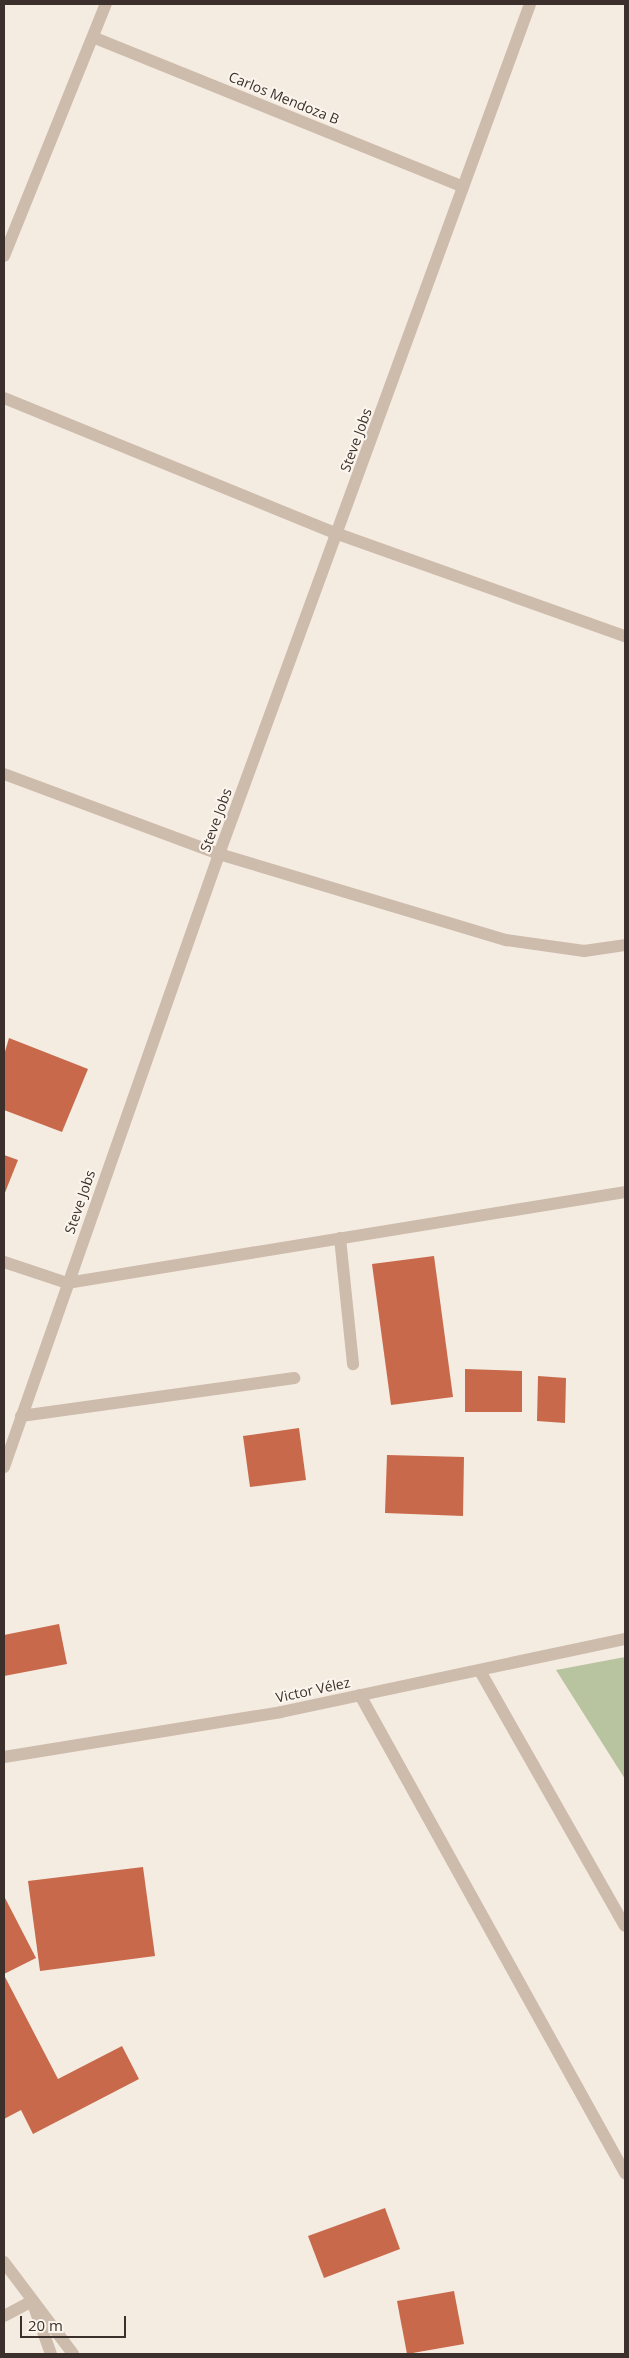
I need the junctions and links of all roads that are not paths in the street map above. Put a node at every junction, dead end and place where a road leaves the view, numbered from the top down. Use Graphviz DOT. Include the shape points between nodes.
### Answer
graph roads {
  1 [pos="106,4"];
  2 [pos="530,4"];
  3 [pos="95,38"];
  4 [pos="463,187"];
  5 [pos="4,256"];
  6 [pos="4,398"];
  7 [pos="338,534"];
  8 [pos="625,636"];
  9 [pos="4,774"];
  10 [pos="219,854"];
  11 [pos="625,945"];
  12 [pos="625,1192"];
  13 [pos="340,1238"];
  14 [pos="4,1262"];
  15 [pos="68,1283"];
  16 [pos="353,1364"];
  17 [pos="294,1378"];
  18 [pos="21,1416"];
  19 [pos="4,1467"];
  20 [pos="625,1639"];
  21 [pos="480,1671"];
  22 [pos="360,1695"];
  23 [pos="4,1758"];
  24 [pos="625,1926"];
  25 [pos="625,2173"];
  26 [pos="4,2262"];
  27 [pos="32,2301"];
  28 [pos="4,2316"];
  29 [pos="51,2354"];
  30 [pos="73,2354"];
  1 -- 3 [label="street"];
  2 -- 4 [label="street, Steve Jobs"];
  3 -- 4 [label="street, Carlos Mendoza B"];
  3 -- 5 [label="street"];
  4 -- 7 [label="street, Steve Jobs"];
  6 -- 7 [label="street"];
  7 -- 8 [label="street"];
  7 -- 10 [label="street, Steve Jobs"];
  9 -- 10 [label="street"];
  10 -- 11 [label="street" via="506,940 584,952"];
  10 -- 15 [label="street, Steve Jobs"];
  12 -- 13 [label="street"];
  13 -- 15 [label="street"];
  13 -- 16 [label="street"];
  14 -- 15 [label="street"];
  15 -- 18 [label="street, Steve Jobs"];
  17 -- 18 [label="street"];
  18 -- 19 [label="street, Steve Jobs"];
  20 -- 21 [label="street, Victor Vélez"];
  21 -- 22 [label="street, Victor Vélez"];
  21 -- 24 [label="street"];
  22 -- 23 [label="street, Victor Vélez"];
  22 -- 25 [label="street"];
  26 -- 27 [label="street"];
  27 -- 28 [label="street"];
  27 -- 29 [label="street"];
  27 -- 30 [label="street"];
}
